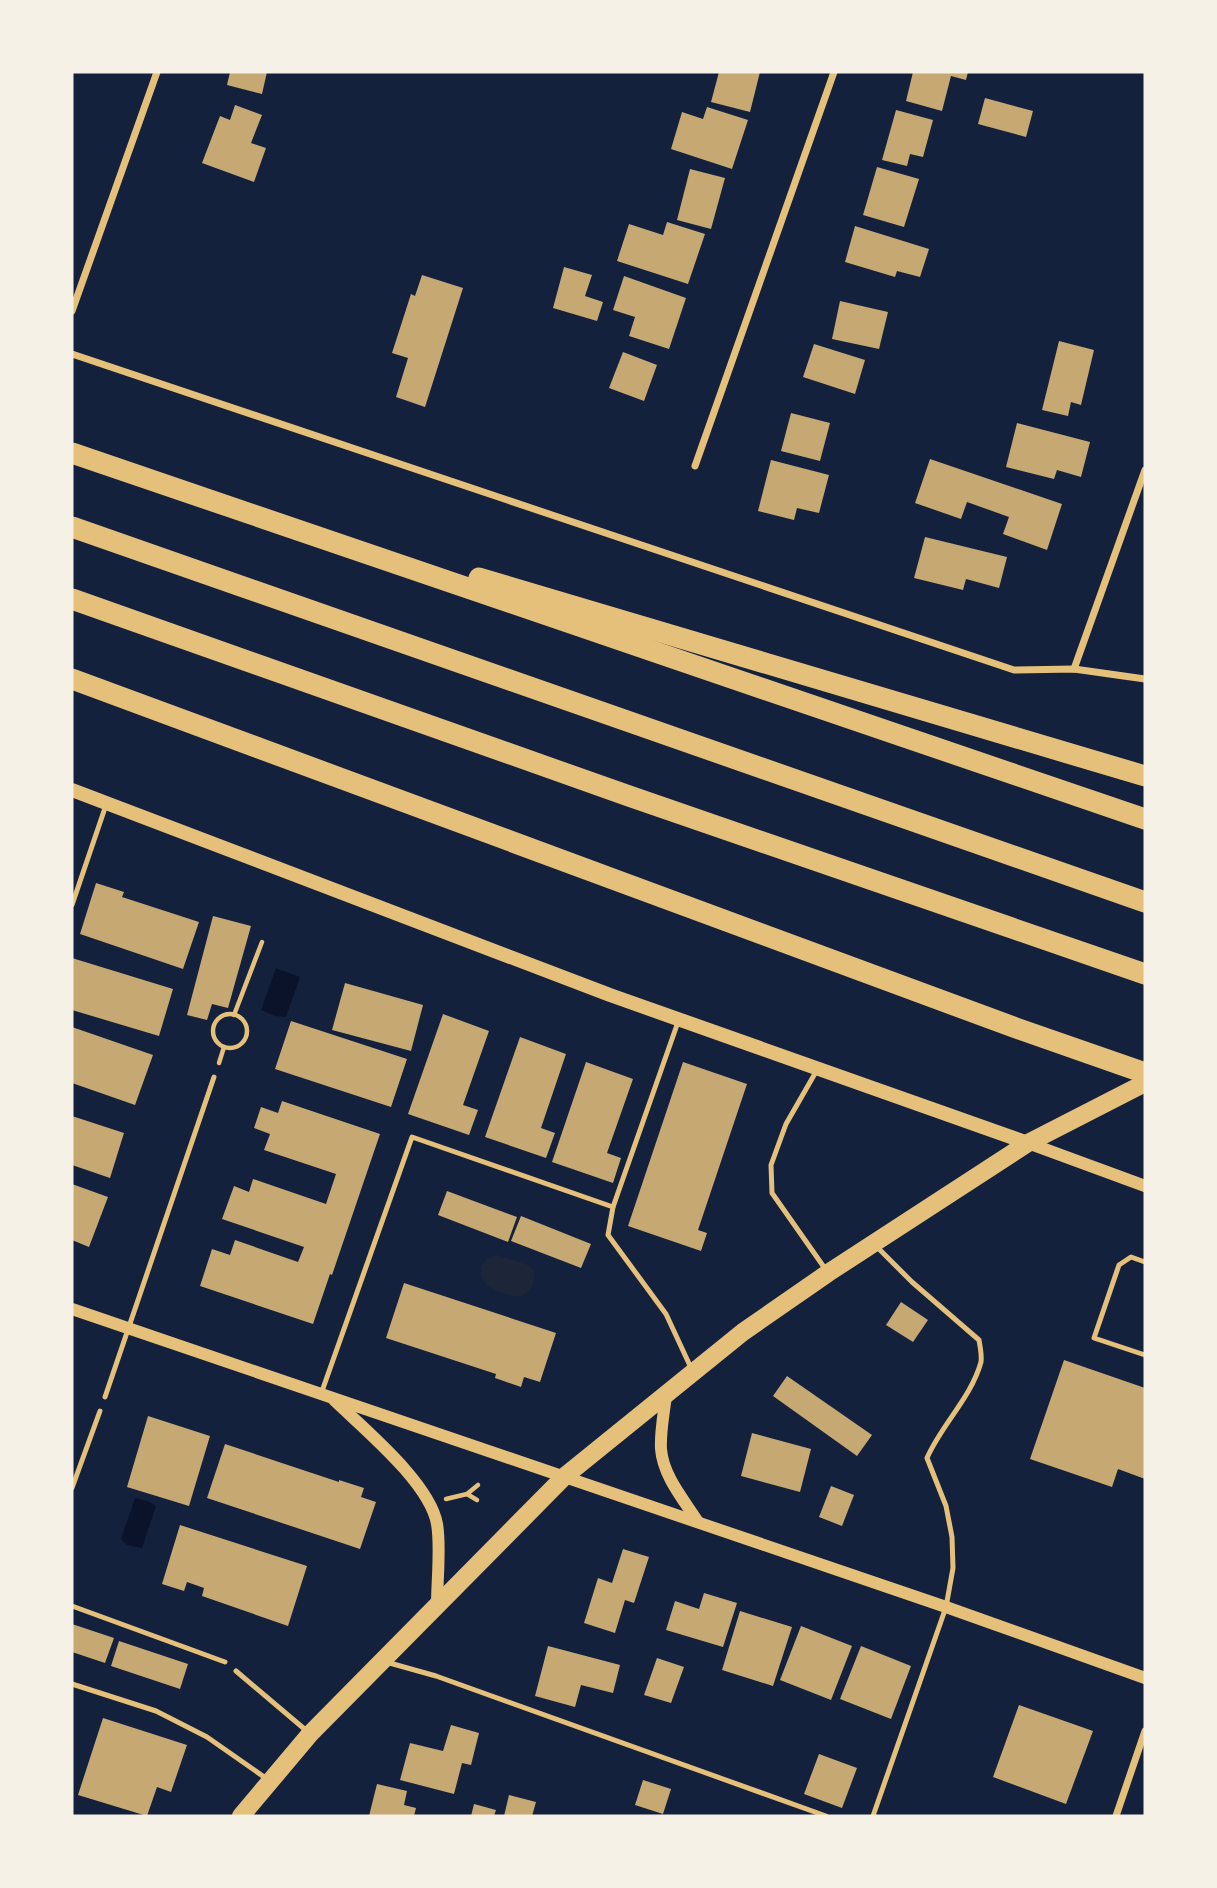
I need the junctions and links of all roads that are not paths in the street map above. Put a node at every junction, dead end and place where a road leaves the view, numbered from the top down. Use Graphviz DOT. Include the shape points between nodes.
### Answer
graph roads {
  1 [pos="157,72"];
  2 [pos="834,72"];
  3 [pos="72,311"];
  4 [pos="72,354"];
  5 [pos="72,453"];
  6 [pos="695,466"];
  7 [pos="1145,470"];
  8 [pos="135,475"];
  9 [pos="72,527"];
  10 [pos="72,599"];
  11 [pos="1074,669"];
  12 [pos="72,679"];
  13 [pos="1145,679"];
  14 [pos="1145,776"];
  15 [pos="72,790"];
  16 [pos="106,804"];
  17 [pos="1145,819"];
  18 [pos="1145,902"];
  19 [pos="72,905"];
  20 [pos="1145,974"];
  21 [pos="679,1020"];
  22 [pos="818,1069"];
  23 [pos="1145,1073"];
  24 [pos="214,1077"];
  25 [pos="1145,1083"];
  26 [pos="1028,1143"];
  27 [pos="1145,1186"];
  28 [pos="612,1207"];
  29 [pos="874,1244"];
  30 [pos="1145,1262"];
  31 [pos="828,1273"];
  32 [pos="72,1309"];
  33 [pos="129,1329"];
  34 [pos="1145,1355"];
  35 [pos="693,1373"];
  36 [pos="326,1395"];
  37 [pos="666,1395"];
  38 [pos="105,1397"];
  39 [pos="100,1411"];
  40 [pos="565,1476"];
  41 [pos="72,1488"];
  42 [pos="698,1522"];
  43 [pos="436,1605"];
  44 [pos="72,1606"];
  45 [pos="946,1607"];
  46 [pos="225,1661"];
  47 [pos="382,1661"];
  48 [pos="236,1671"];
  49 [pos="1145,1678"];
  50 [pos="72,1684"];
  51 [pos="1145,1731"];
  52 [pos="310,1734"];
  53 [pos="270,1781"];
  54 [pos="241,1816"];
  55 [pos="826,1816"];
  56 [pos="873,1816"];
  57 [pos="1116,1816"];
  1 -- 3 [label="street"];
  2 -- 6 [label="street"];
  4 -- 11 [label="street" via="1014,670"];
  5 -- 8 [label="highway"];
  7 -- 11 [label="street"];
  8 -- 14 [label="highway"];
  8 -- 17 [label="highway"];
  9 -- 18 [label="highway"];
  10 -- 20 [label="highway"];
  11 -- 13 [label="street"];
  12 -- 23 [label="highway"];
  15 -- 16 [label="main road"];
  16 -- 19 [label="lane"];
  16 -- 21 [label="main road"];
  21 -- 22 [label="main road"];
  21 -- 28 [label="lane"];
  22 -- 26 [label="main road"];
  22 -- 31 [label="lane" via="786,1124 771,1165 772,1194"];
  24 -- 33 [label="lane"];
  25 -- 26 [label="main road"];
  26 -- 27 [label="street"];
  26 -- 29 [label="main road"];
  28 -- 35 [label="lane" via="608,1234 666,1314"];
  28 -- 36 [label="lane" via="412,1137"];
  29 -- 31 [label="main road"];
  29 -- 45 [label="lane" via="979,1340 982,1359 962,1404 926,1458 946,1506 952,1537 953,1568"];
  30 -- 34 [label="lane" via="1131,1257 1119,1265 1094,1338"];
  31 -- 35 [label="main road"];
  32 -- 33 [label="street"];
  33 -- 36 [label="street"];
  33 -- 38 [label="lane"];
  35 -- 37 [label="main road"];
  36 -- 40 [label="street"];
  36 -- 43 [label="street" via="418,1484 431,1504 438,1525"];
  37 -- 40 [label="main road"];
  37 -- 42 [label="street" via="663,1460"];
  39 -- 41 [label="lane"];
  40 -- 42 [label="street"];
  40 -- 43 [label="main road"];
  42 -- 45 [label="street"];
  43 -- 47 [label="main road"];
  44 -- 46 [label="lane"];
  45 -- 49 [label="street"];
  45 -- 56 [label="lane"];
  47 -- 52 [label="main road"];
  47 -- 55 [label="lane" via="436,1676"];
  48 -- 52 [label="lane"];
  50 -- 53 [label="lane" via="156,1711 207,1737"];
  51 -- 57 [label="street"];
  52 -- 53 [label="main road"];
  53 -- 54 [label="main road"];
}
